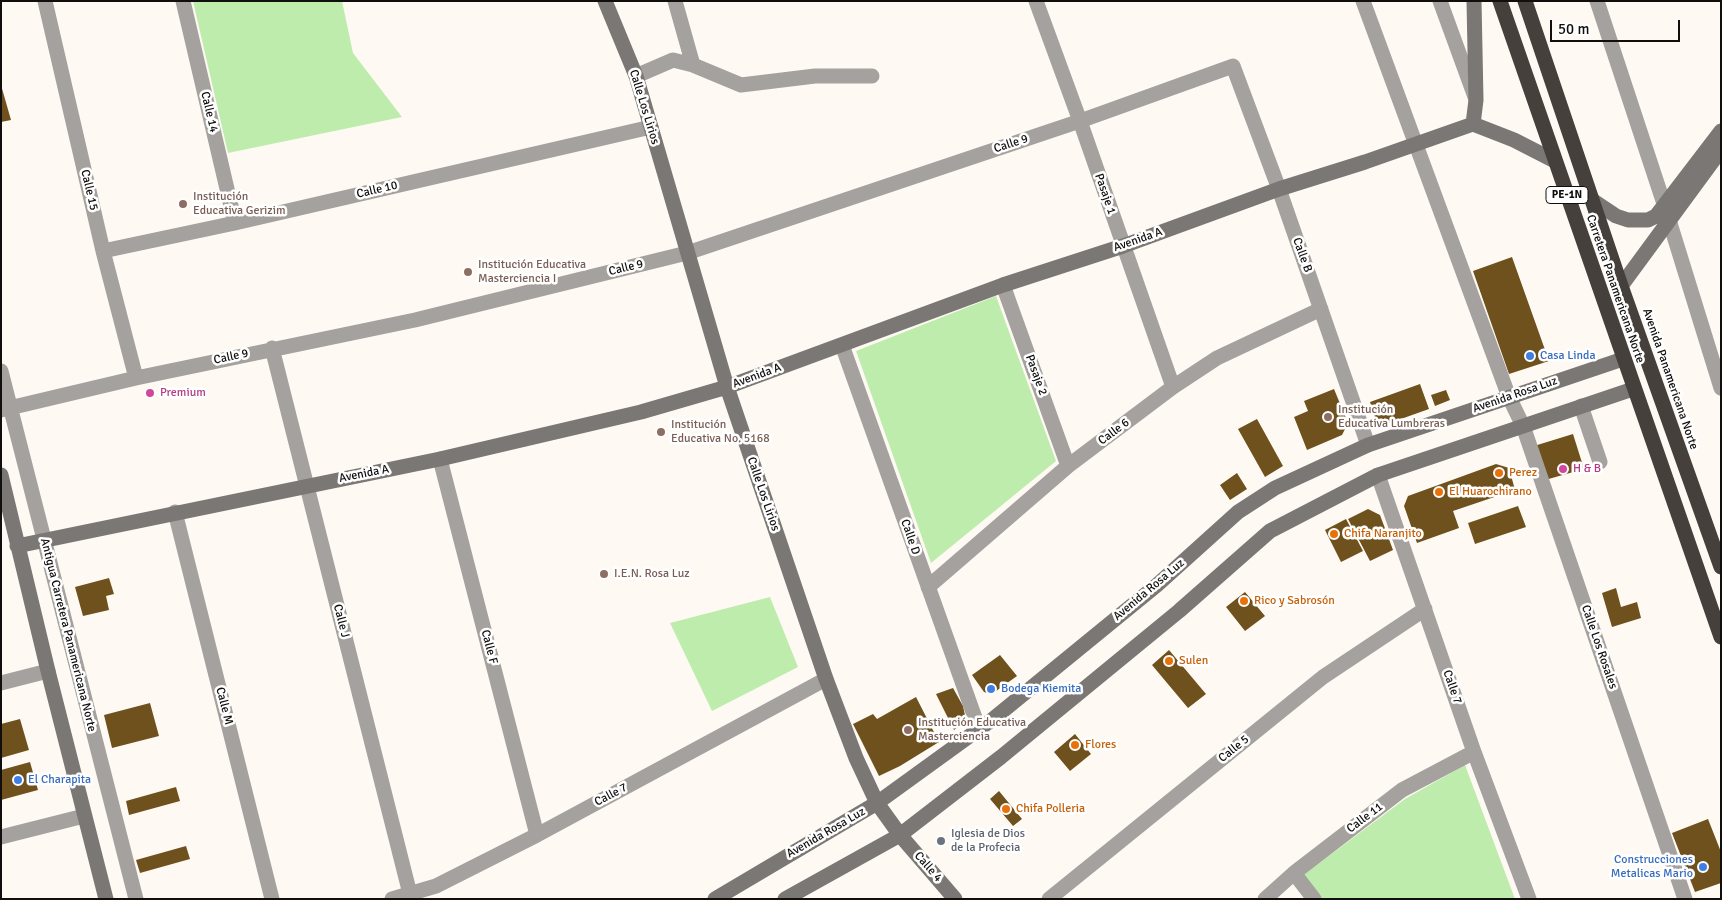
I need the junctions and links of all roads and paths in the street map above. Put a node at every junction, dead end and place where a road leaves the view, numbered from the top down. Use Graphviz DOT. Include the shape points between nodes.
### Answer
graph roads {
  1 [pos="45,1"];
  2 [pos="183,1"];
  3 [pos="605,1"];
  4 [pos="675,1"];
  5 [pos="1036,1"];
  6 [pos="1363,1"];
  7 [pos="1440,1"];
  8 [pos="1474,1"];
  9 [pos="1500,1"];
  10 [pos="1525,1"];
  11 [pos="1597,1"];
  12 [pos="693,65"];
  13 [pos="1233,66"];
  14 [pos="636,76"];
  15 [pos="872,76"];
  16 [pos="1476,100"];
  17 [pos="1080,121"];
  18 [pos="1473,124"];
  19 [pos="651,127"];
  20 [pos="1721,131"];
  21 [pos="1415,145"];
  22 [pos="1721,150"];
  23 [pos="1556,161"];
  24 [pos="1279,189"];
  25 [pos="1592,200"];
  26 [pos="1667,214"];
  27 [pos="235,223"];
  28 [pos="1123,246"];
  29 [pos="103,251"];
  30 [pos="688,252"];
  31 [pos="1003,285"];
  32 [pos="1621,286"];
  33 [pos="1321,309"];
  34 [pos="842,345"];
  35 [pos="272,348"];
  36 [pos="1623,359"];
  37 [pos="1,371"];
  38 [pos="136,378"];
  39 [pos="727,387"];
  40 [pos="1173,387"];
  41 [pos="1721,388"];
  42 [pos="1633,389"];
  43 [pos="1509,397"];
  44 [pos="1581,406"];
  45 [pos="6,408"];
  46 [pos="1522,426"];
  47 [pos="1368,445"];
  48 [pos="440,459"];
  49 [pos="1600,462"];
  50 [pos="1068,466"];
  51 [pos="1,475"];
  52 [pos="1378,475"];
  53 [pos="306,485"];
  54 [pos="175,512"];
  55 [pos="6,514"];
  56 [pos="44,540"];
  57 [pos="17,546"];
  58 [pos="1721,567"];
  59 [pos="928,587"];
  60 [pos="1425,609"];
  61 [pos="1721,637"];
  62 [pos="48,671"];
  63 [pos="826,679"];
  64 [pos="1,683"];
  65 [pos="979,729"];
  66 [pos="1474,752"];
  67 [pos="878,804"];
  68 [pos="84,816"];
  69 [pos="900,834"];
  70 [pos="537,835"];
  71 [pos="1,837"];
  72 [pos="1294,873"];
  73 [pos="438,892"];
  74 [pos="410,894"];
  75 [pos="106,899"];
  76 [pos="136,899"];
  77 [pos="272,899"];
  78 [pos="392,899"];
  79 [pos="714,899"];
  80 [pos="785,899"];
  81 [pos="955,899"];
  82 [pos="1049,899"];
  83 [pos="1265,899"];
  84 [pos="1314,899"];
  85 [pos="1529,899"];
  86 [pos="1685,899"];
  1 -- 29 [label="street, Calle 15"];
  2 -- 27 [label="street, Calle 14"];
  3 -- 14 [label="street, Calle Los Lirios"];
  4 -- 12 [label="street"];
  5 -- 17 [label="street, Pasaje 1"];
  6 -- 21 [label="street, Calle Los Rosales"];
  7 -- 16 [label="street"];
  8 -- 16 [label="street"];
  9 -- 23 [label="highway, Carretera Panamericana Norte / PE-1N"];
  10 -- 25 [label="highway, Carretera Panamericana Norte / PE-1N"];
  11 -- 26 [label="street"];
  12 -- 14 [label="street" via="673,60"];
  12 -- 15 [label="street" via="741,84 815,76"];
  13 -- 17 [label="street, Calle 9"];
  13 -- 24 [label="street, Calle B"];
  14 -- 19 [label="street, Calle Los Lirios"];
  16 -- 18 [label="street"];
  17 -- 28 [label="street, Pasaje 1"];
  17 -- 30 [label="street, Calle 9"];
  18 -- 21 [label="street, Avenida A"];
  18 -- 23 [label="street"];
  19 -- 27 [label="street, Calle 10"];
  19 -- 30 [label="street, Calle Los Lirios"];
  20 -- 26 [label="street"];
  21 -- 24 [label="street, Avenida A"];
  21 -- 43 [label="street, Calle Los Rosales"];
  22 -- 26 [label="street"];
  23 -- 36 [label="highway, Carretera Panamericana Norte / PE-1N"];
  24 -- 28 [label="street, Avenida A"];
  24 -- 33 [label="street, Calle B"];
  25 -- 26 [label="street" via="1628,220 1648,220"];
  25 -- 32 [label="highway, Avenida Panamericana Norte / PE-1N"];
  26 -- 32 [label="street"];
  26 -- 41 [label="street"];
  27 -- 29 [label="street, Calle 10"];
  28 -- 31 [label="street, Avenida A"];
  28 -- 40 [label="street, Pasaje 1"];
  29 -- 38 [label="street, Calle 15"];
  30 -- 35 [label="street, Calle 9" via="415,320"];
  30 -- 39 [label="street, Calle Los Lirios"];
  31 -- 34 [label="street, Avenida A"];
  31 -- 50 [label="street, Pasaje 2"];
  32 -- 58 [label="highway, Avenida Panamericana Norte / PE-1N"];
  33 -- 40 [label="street, Calle 6" via="1217,358"];
  33 -- 47 [label="street, Calle B"];
  34 -- 39 [label="street, Avenida A"];
  34 -- 59 [label="street, Calle D"];
  35 -- 38 [label="street, Calle 9"];
  35 -- 53 [label="street, Calle J"];
  36 -- 42 [label="highway, Carretera Panamericana Norte / PE-1N"];
  36 -- 43 [label="street, Avenida Rosa Luz"];
  37 -- 45 [label="street, Antigua Carretera Panamericana Norte"];
  38 -- 45 [label="street, Calle 9"];
  39 -- 48 [label="street, Avenida A" via="641,412"];
  39 -- 63 [label="street, Calle Los Lirios"];
  40 -- 50 [label="street, Calle 6"];
  42 -- 44 [label="street"];
  42 -- 61 [label="highway, PE-1N"];
  43 -- 46 [label="street, Calle Los Rosales"];
  43 -- 47 [label="street, Avenida Rosa Luz"];
  44 -- 46 [label="street"];
  44 -- 49 [label="street"];
  45 -- 56 [label="street, Antigua Carretera Panamericana Norte"];
  46 -- 52 [label="street"];
  46 -- 86 [label="street, Calle Los Rosales"];
  47 -- 65 [label="street, Avenida Rosa Luz" via="1275,488 1238,512 1158,585"];
  48 -- 53 [label="street, Avenida A"];
  48 -- 70 [label="street, Calle F"];
  50 -- 59 [label="street, Calle 6"];
  51 -- 55 [label="street"];
  52 -- 60 [label="street, Calle 7"];
  52 -- 69 [label="street" via="1270,531 1179,611 1001,757"];
  53 -- 54 [label="street, Avenida A"];
  53 -- 74 [label="street, Calle J"];
  54 -- 56 [label="street, Avenida A"];
  54 -- 77 [label="street, Calle M"];
  55 -- 57 [label="street"];
  56 -- 57 [label="street, Avenida A"];
  56 -- 76 [label="street, Antigua Carretera Panamericana Norte"];
  57 -- 62 [label="street"];
  59 -- 65 [label="street, Calle D"];
  60 -- 66 [label="street, Calle 7"];
  60 -- 82 [label="street, Calle 5" via="1323,677"];
  62 -- 64 [label="street"];
  62 -- 68 [label="street"];
  63 -- 67 [label="street, Calle Los Lirios" via="856,758"];
  63 -- 70 [label="street, Calle 7"];
  65 -- 67 [label="street, Avenida Rosa Luz"];
  66 -- 72 [label="street, Calle 11" via="1402,790"];
  66 -- 85 [label="street, Calle 7"];
  67 -- 69 [label="street, Calle Los Lirios"];
  67 -- 79 [label="street, Avenida Rosa Luz"];
  68 -- 71 [label="street"];
  68 -- 75 [label="street"];
  69 -- 80 [label="street"];
  69 -- 81 [label="street, Calle 4"];
  70 -- 73 [label="street, Calle 7"];
  72 -- 83 [label="street, Calle 11"];
  72 -- 84 [label="street"];
  73 -- 74 [label="street, Calle 7"];
  74 -- 78 [label="street, Calle 7"];
}
